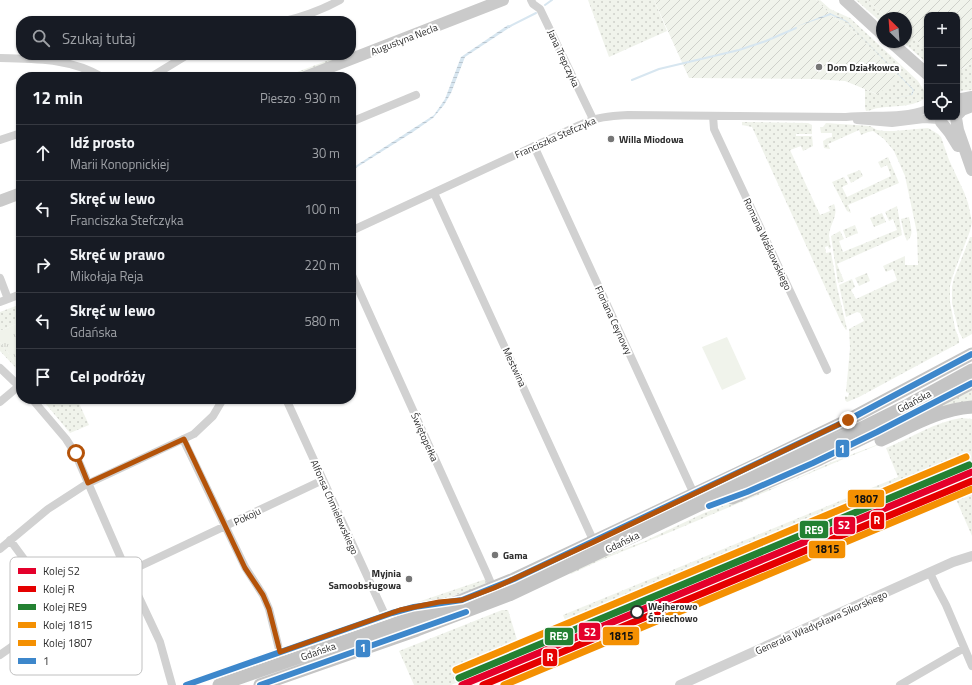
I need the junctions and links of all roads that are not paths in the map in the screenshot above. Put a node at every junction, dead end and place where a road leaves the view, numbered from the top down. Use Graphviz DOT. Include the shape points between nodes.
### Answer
graph roads {
  1 [pos="340,0"];
  2 [pos="503,0"];
  3 [pos="531,0"];
  4 [pos="845,0"];
  5 [pos="306,16"];
  6 [pos="876,28"];
  7 [pos="898,48"];
  8 [pos="356,57"];
  9 [pos="0,58"];
  10 [pos="16,58"];
  11 [pos="51,60"];
  12 [pos="179,60"];
  13 [pos="349,60"];
  14 [pos="924,71"];
  15 [pos="93,72"];
  16 [pos="159,72"];
  17 [pos="318,72"];
  18 [pos="416,95"];
  19 [pos="972,97"];
  20 [pos="960,99"];
  21 [pos="972,106"];
  22 [pos="924,110"];
  23 [pos="960,112"];
  24 [pos="713,116"];
  25 [pos="593,119"];
  26 [pos="888,119"];
  27 [pos="924,119"];
  28 [pos="356,120"];
  29 [pos="938,120"];
  30 [pos="951,120"];
  31 [pos="957,120"];
  32 [pos="16,135"];
  33 [pos="0,140"];
  34 [pos="534,146"];
  35 [pos="970,165"];
  36 [pos="434,193"];
  37 [pos="16,195"];
  38 [pos="0,201"];
  39 [pos="356,229"];
  40 [pos="0,278"];
  41 [pos="356,284"];
  42 [pos="16,296"];
  43 [pos="8,299"];
  44 [pos="0,302"];
  45 [pos="972,354"];
  46 [pos="0,368"];
  47 [pos="827,370"];
  48 [pos="972,370"];
  49 [pos="16,383"];
  50 [pos="972,383"];
  51 [pos="16,390"];
  52 [pos="0,402"];
  53 [pos="37,404"];
  54 [pos="220,404"];
  55 [pos="288,404"];
  56 [pos="972,407"];
  57 [pos="184,439"];
  58 [pos="806,466"];
  59 [pos="323,480"];
  60 [pos="88,483"];
  61 [pos="695,500"];
  62 [pos="225,526"];
  63 [pos="10,540"];
  64 [pos="594,542"];
  65 [pos="0,548"];
  66 [pos="972,552"];
  67 [pos="972,556"];
  68 [pos="23,557"];
  69 [pos="120,557"];
  70 [pos="962,559"];
  71 [pos="142,565"];
  72 [pos="930,572"];
  73 [pos="494,588"];
  74 [pos="462,600"];
  75 [pos="491,602"];
  76 [pos="142,604"];
  77 [pos="385,615"];
  78 [pos="10,648"];
  79 [pos="964,648"];
  80 [pos="280,652"];
  81 [pos="0,655"];
  82 [pos="972,666"];
  83 [pos="278,682"];
  84 [pos="172,685"];
  85 [pos="186,685"];
  86 [pos="220,685"];
  87 [pos="260,685"];
  88 [pos="680,685"];
  89 [pos="900,685"];
  1 -- 5 [label="street"];
  2 -- 8 [label="main road, Augustyna Necla"];
  3 -- 25 [label="street, Jana Trepczyka" via="540,9"];
  4 -- 6 [label="main road"];
  7 -- 14 [label="main road"];
  9 -- 10 [label="street"];
  11 -- 15 [label="street" via="66,62"];
  12 -- 16 [label="street"];
  13 -- 17 [label="main road, Augustyna Necla"];
  18 -- 28 [label="street"];
  19 -- 20 [label="main road"];
  21 -- 23 [label="main road"];
  22 -- 26 [label="street, Franciszka Stefczyka"];
  24 -- 25 [label="street, Franciszka Stefczyka" via="615,116"];
  24 -- 26 [label="street, Franciszka Stefczyka" via="846,118 862,121"];
  24 -- 47 [label="street, Romana Waśkowskiego" via="714,129"];
  25 -- 34 [label="street, Franciszka Stefczyka"];
  26 -- 27 [label="street, Franciszka Stefczyka" via="905,122"];
  29 -- 30 [label="main road"];
  29 -- 35 [label="main road" via="950,133"];
  31 -- 35 [label="main road" via="958,130"];
  32 -- 33 [label="street"];
  34 -- 36 [label="street, Franciszka Stefczyka"];
  34 -- 61 [label="street, Floriana Ceynowy"];
  36 -- 39 [label="street, Franciszka Stefczyka"];
  36 -- 64 [label="street, Mestwina"];
  37 -- 38 [label="main road"];
  40 -- 43 [label="street"];
  41 -- 73 [label="street, Świętopełka"];
  42 -- 43 [label="street"];
  43 -- 44 [label="street"];
  45 -- 61 [label="main road, Gdańska"];
  46 -- 49 [label="street"];
  48 -- 61 [label="main road, Gdańska" via="880,418"];
  50 -- 58 [label="main road"];
  51 -- 52 [label="street"];
  53 -- 60 [label="street" via="72,446"];
  54 -- 57 [label="street" via="202,427"];
  55 -- 59 [label="street, Alfonsa Chmielewskiego"];
  56 -- 58 [label="main road" via="937,414 823,464"];
  57 -- 60 [label="street"];
  57 -- 62 [label="street"];
  58 -- 61 [label="main road" via="714,505"];
  59 -- 62 [label="street, Pokoju"];
  59 -- 77 [label="street, Alfonsa Chmielewskiego"];
  60 -- 63 [label="street" via="48,508"];
  60 -- 69 [label="street"];
  61 -- 64 [label="main road, Gdańska"];
  61 -- 75 [label="main road, Gdańska" via="548,578"];
  62 -- 71 [label="street, Pokoju"];
  62 -- 80 [label="street" via="245,568 267,603"];
  63 -- 65 [label="street"];
  63 -- 68 [label="street"];
  64 -- 73 [label="main road, Gdańska"];
  66 -- 70 [label="street, Generała Władysława Sikorskiego"];
  67 -- 70 [label="street, Generała Władysława Sikorskiego"];
  70 -- 72 [label="street, Generała Władysława Sikorskiego"];
  72 -- 79 [label="street"];
  72 -- 88 [label="street, Generała Władysława Sikorskiego"];
  73 -- 74 [label="main road, Gdańska"];
  73 -- 75 [label="street"];
  74 -- 77 [label="street, Gdańska" via="414,607"];
  74 -- 86 [label="main road, Gdańska"];
  75 -- 83 [label="main road, Gdańska"];
  76 -- 84 [label="street" via="160,642"];
  77 -- 80 [label="street, Gdańska"];
  78 -- 81 [label="street, Pokoju"];
  79 -- 82 [label="street"];
  79 -- 89 [label="street"];
  80 -- 85 [label="street, Gdańska"];
  83 -- 87 [label="main road, Gdańska"];
}
